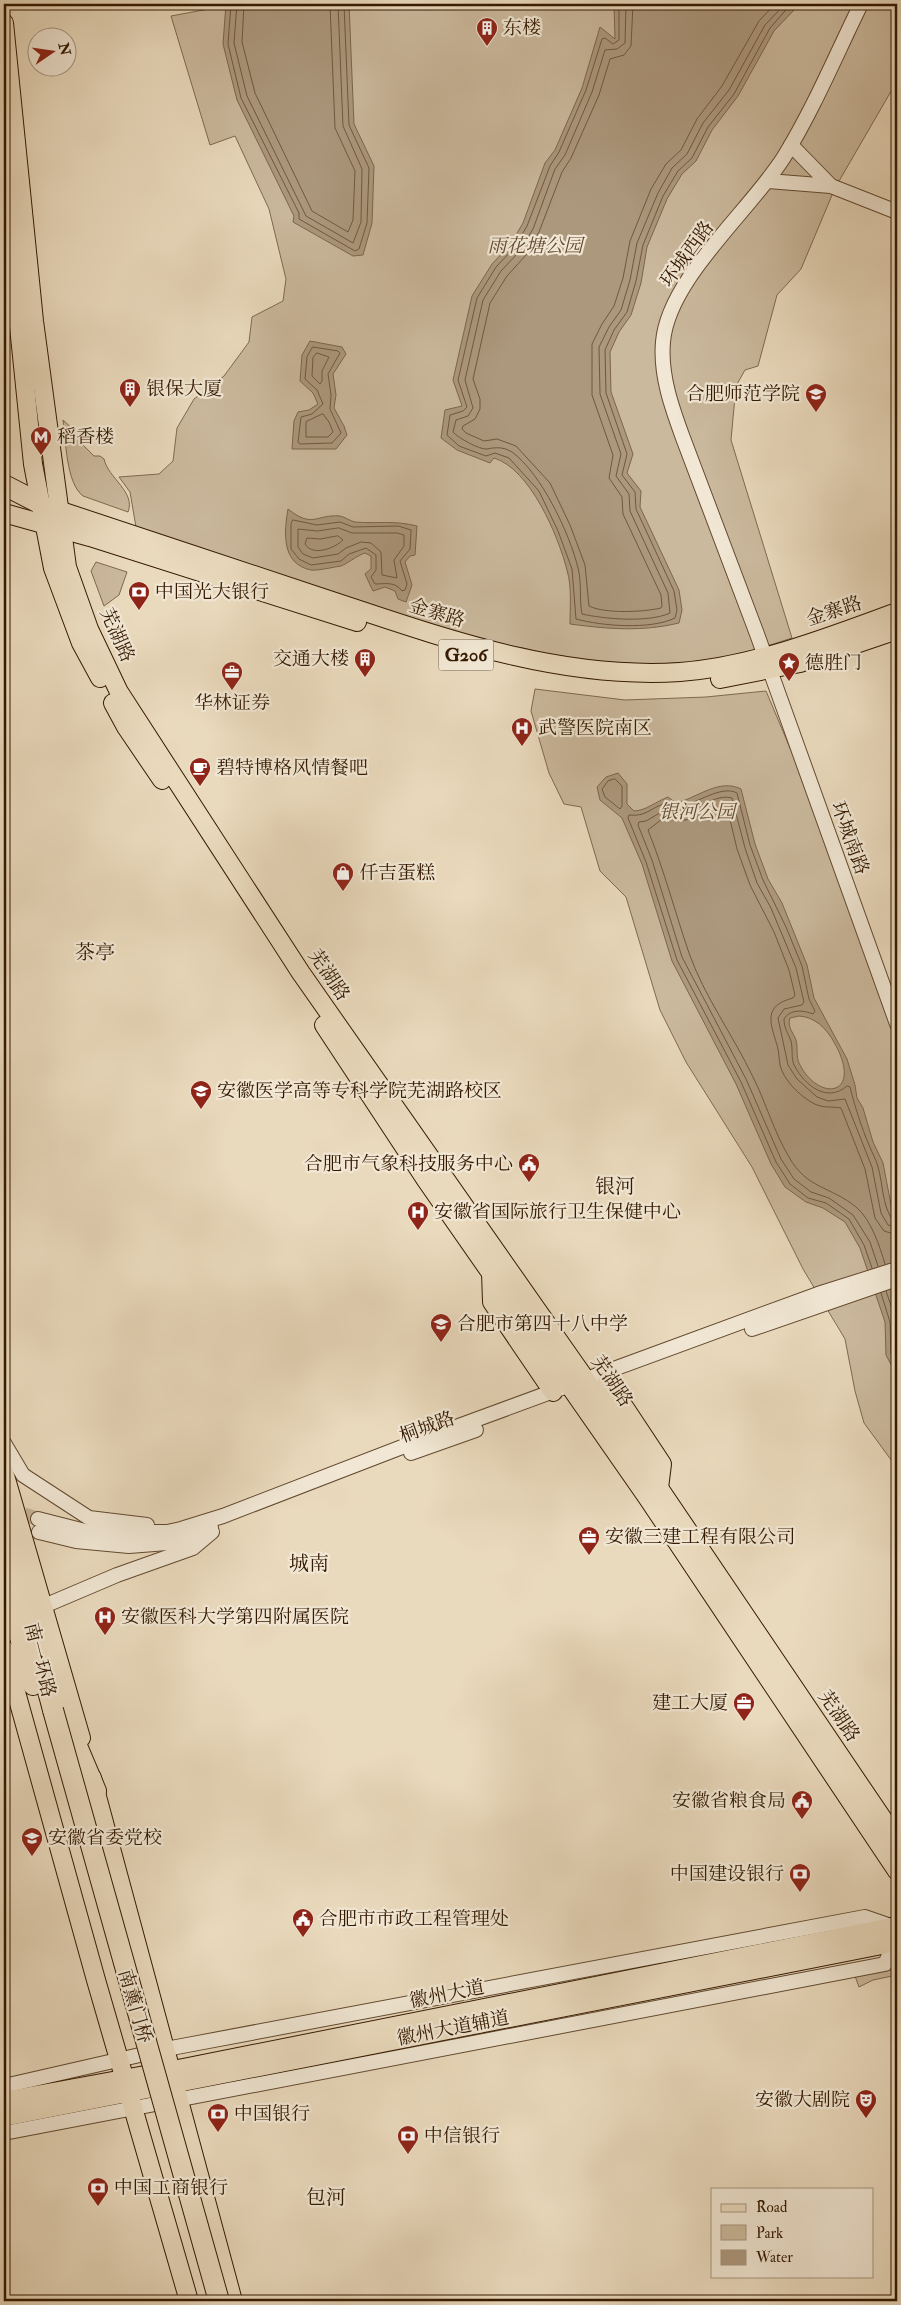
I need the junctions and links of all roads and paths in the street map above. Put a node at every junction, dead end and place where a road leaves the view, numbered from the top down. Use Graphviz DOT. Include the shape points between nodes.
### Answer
graph roads {
  1 [pos="861,4"];
  2 [pos="4,23"];
  3 [pos="791,145"];
  4 [pos="4,179"];
  5 [pos="768,181"];
  6 [pos="831,186"];
  7 [pos="897,212"];
  8 [pos="4,485"];
  9 [pos="4,492"];
  10 [pos="50,507"];
  11 [pos="4,513"];
  12 [pos="53,527"];
  13 [pos="897,612"];
  14 [pos="897,630"];
  15 [pos="767,663"];
  16 [pos="897,1024"];
  17 [pos="897,1269"];
  18 [pos="491,1272"];
  19 [pos="897,1279"];
  20 [pos="821,1299"];
  21 [pos="607,1381"];
  22 [pos="580,1386"];
  23 [pos="552,1392"];
  24 [pos="4,1443"];
  25 [pos="4,1472"];
  26 [pos="659,1488"];
  27 [pos="216,1522"];
  28 [pos="4,1524"];
  29 [pos="38,1525"];
  30 [pos="4,1579"];
  31 [pos="28,1608"];
  32 [pos="4,1649"];
  33 [pos="41,1659"];
  34 [pos="47,1712"];
  35 [pos="96,1791"];
  36 [pos="897,1840"];
  37 [pos="897,1871"];
  38 [pos="895,1934"];
  39 [pos="166,2049"];
  40 [pos="120,2060"];
  41 [pos="175,2084"];
  42 [pos="4,2086"];
  43 [pos="129,2093"];
  44 [pos="4,2101"];
  45 [pos="4,2117"];
  46 [pos="4,2133"];
  47 [pos="188,2301"];
  48 [pos="205,2301"];
  49 [pos="219,2301"];
  50 [pos="233,2301"];
  1 -- 3 [label="street, 环城西路"];
  2 -- 10 [label="main road, 芜湖路"];
  3 -- 5 [label="street, 环城西路"];
  3 -- 6 [label="street"];
  4 -- 10 [label="main road, 芜湖路" via="33,464"];
  5 -- 6 [label="street"];
  5 -- 15 [label="street, 环城西路" via="686,282 676,298 663,342 665,376 672,407"];
  6 -- 7 [label="street"];
  8 -- 10 [label="highway"];
  9 -- 10 [label="main road, 金寨路"];
  10 -- 12 [label="main road, 芜湖路"];
  10 -- 15 [label="main road, 金寨路" via="446,639 540,663 583,670 654,673"];
  11 -- 12 [label="main road, 金寨路"];
  12 -- 15 [label="main road, 金寨路 / G206" via="444,649 540,675 583,681 656,683 712,680"];
  12 -- 18 [label="main road, 芜湖路" via="53,568 81,643 126,727 426,1180"];
  12 -- 22 [label="main road, 芜湖路" via="83,611 119,692 301,973"];
  13 -- 15 [label="main road, 金寨路"];
  14 -- 15 [label="main road, 金寨路 / G206" via="800,663"];
  15 -- 16 [label="street, 环城南路"];
  17 -- 20 [label="street"];
  18 -- 22 [label="main road, 芜湖路"];
  18 -- 23 [label="main road" via="492,1302"];
  19 -- 20 [label="street"];
  20 -- 21 [label="street, 桐城路"];
  20 -- 22 [label="street, 桐城路"];
  21 -- 22 [label="street, 桐城路"];
  21 -- 26 [label="main road" via="662,1464"];
  22 -- 23 [label="street, 桐城路"];
  22 -- 26 [label="main road, 芜湖路"];
  22 -- 27 [label="street, 桐城路"];
  22 -- 37 [label="main road, 芜湖路" via="647,1497"];
  23 -- 27 [label="street, 桐城路" via="415,1442"];
  24 -- 27 [label="street" via="23,1475 89,1518 147,1525"];
  25 -- 31 [label="main road"];
  26 -- 36 [label="main road, 芜湖路"];
  27 -- 29 [label="street, 桐城路" via="180,1542 129,1546 76,1541"];
  27 -- 31 [label="street" via="193,1548"];
  28 -- 31 [label="highway"];
  30 -- 31 [label="highway"];
  31 -- 33 [label="highway, 南一环路"];
  31 -- 34 [label="highway, 南一环路"];
  31 -- 35 [label="main road"];
  32 -- 40 [label="main road"];
  33 -- 34 [label="highway, 南一环路"];
  33 -- 35 [label="highway"];
  34 -- 48 [label="highway, 南薰门桥"];
  34 -- 49 [label="highway, 南薰门桥, bridge"];
  35 -- 39 [label="main road"];
  38 -- 39 [label="street, 徽州大道辅道" via="865,1917"];
  38 -- 41 [label="main road, 徽州大道"];
  39 -- 40 [label="street, 徽州大道辅道"];
  39 -- 41 [label="main road"];
  40 -- 42 [label="street, 徽州大道辅道"];
  40 -- 43 [label="main road"];
  41 -- 43 [label="main road, 徽州大道"];
  41 -- 43 [label="street"];
  41 -- 50 [label="main road"];
  43 -- 44 [label="main road, 徽州大道"];
  43 -- 45 [label="main road, 徽州大道"];
  43 -- 46 [label="street"];
  43 -- 47 [label="main road"];
}
